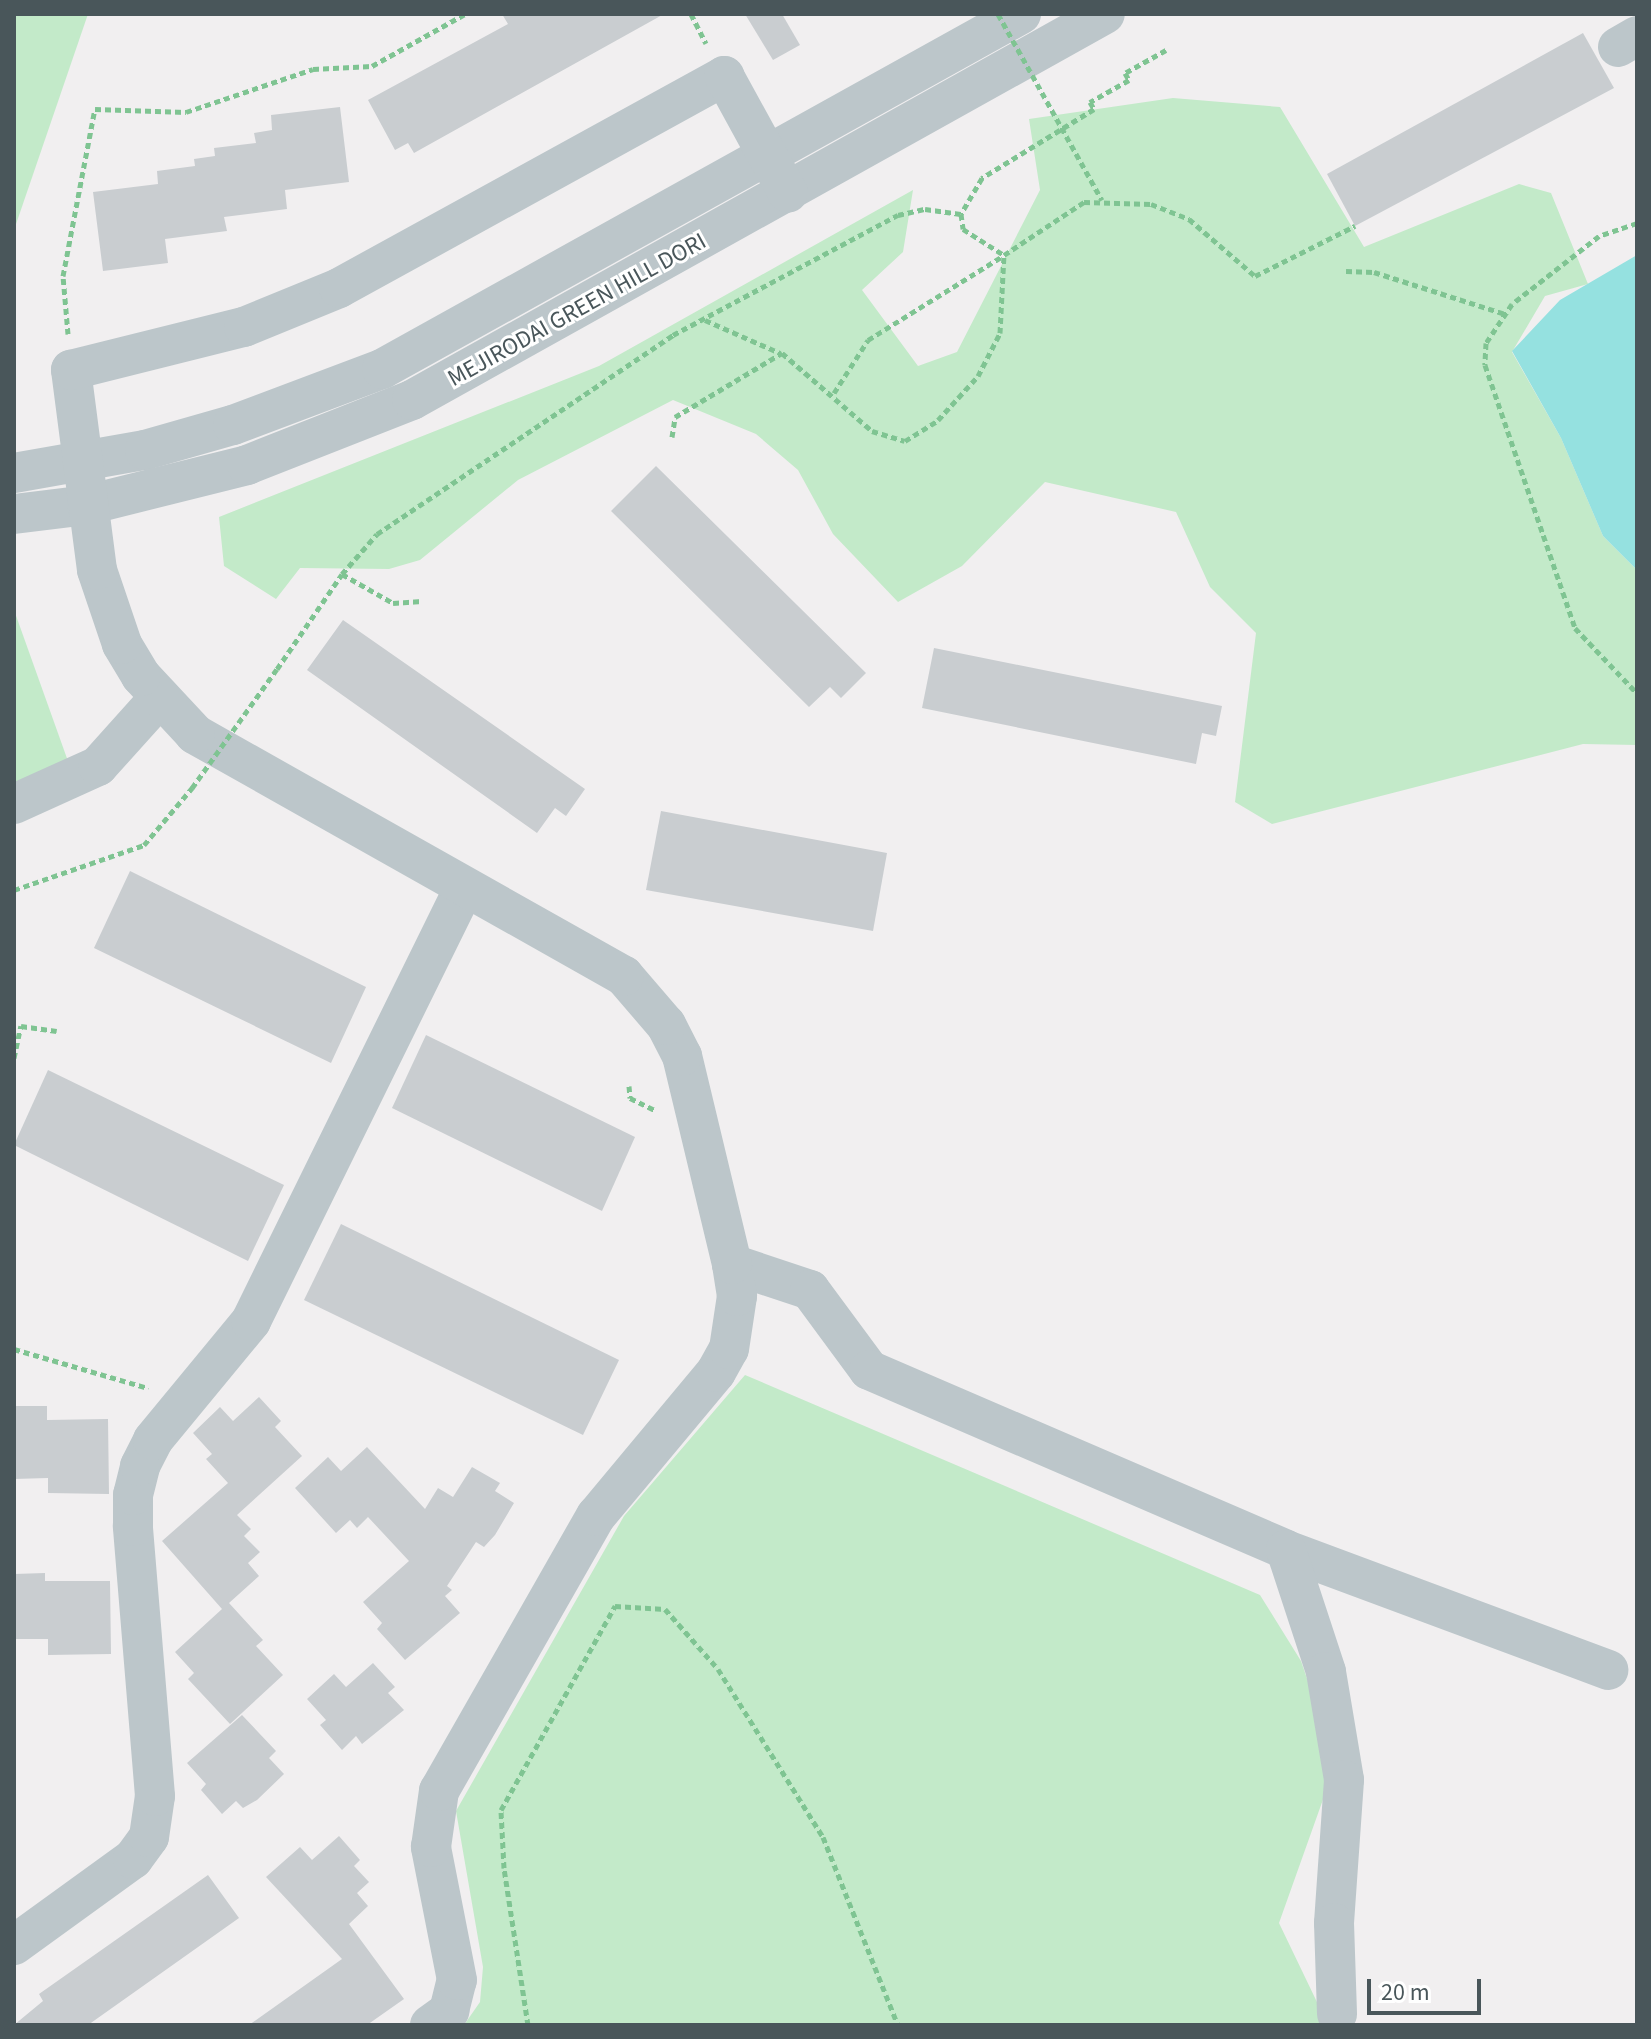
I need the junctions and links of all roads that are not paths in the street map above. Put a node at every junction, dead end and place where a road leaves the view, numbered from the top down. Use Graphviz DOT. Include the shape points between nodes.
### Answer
graph roads {
  1 [pos="1021,14"];
  2 [pos="1105,14"];
  3 [pos="768,156"];
  4 [pos="788,193"];
  5 [pos="81,464"];
  6 [pos="14,473"];
  7 [pos="87,505"];
  8 [pos="14,514"];
  9 [pos="160,697"];
  10 [pos="14,804"];
  11 [pos="464,888"];
  12 [pos="732,1264"];
  13 [pos="1286,1550"];
  14 [pos="1608,1670"];
  15 [pos="14,1945"];
  16 [pos="1337,2014"];
  17 [pos="430,2025"];
  1 -- 3 [label="street, MEJIRODAI GREEN HILL DORI"];
  2 -- 4 [label="street, MEJIRODAI GREEN HILL DORI"];
  3 -- 4 [label="street"];
  3 -- 5 [label="street, MEJIRODAI GREEN HILL DORI" via="382,369 233,425"];
  3 -- 5 [label="street" via="724,76 339,288 244,327 71,370"];
  4 -- 7 [label="street, MEJIRODAI GREEN HILL DORI" via="412,400 247,465"];
  5 -- 6 [label="street, MEJIRODAI GREEN HILL DORI"];
  5 -- 7 [label="street"];
  7 -- 8 [label="street, MEJIRODAI GREEN HILL DORI"];
  7 -- 9 [label="street" via="105,602 122,644"];
  9 -- 10 [label="street" via="98,766"];
  9 -- 11 [label="street" via="195,734"];
  11 -- 12 [label="street" via="624,976 666,1025 682,1056"];
  11 -- 15 [label="street" via="251,1321 153,1440 133,1495 155,1796 149,1837 133,1859"];
  12 -- 13 [label="street" via="810,1290 869,1370"];
  12 -- 17 [label="street" via="737,1296 729,1349 716,1372 596,1516 439,1791 431,1847 457,1980 449,2011"];
  13 -- 14 [label="street"];
  13 -- 16 [label="street" via="1326,1672 1344,1780 1334,1923"];
}
